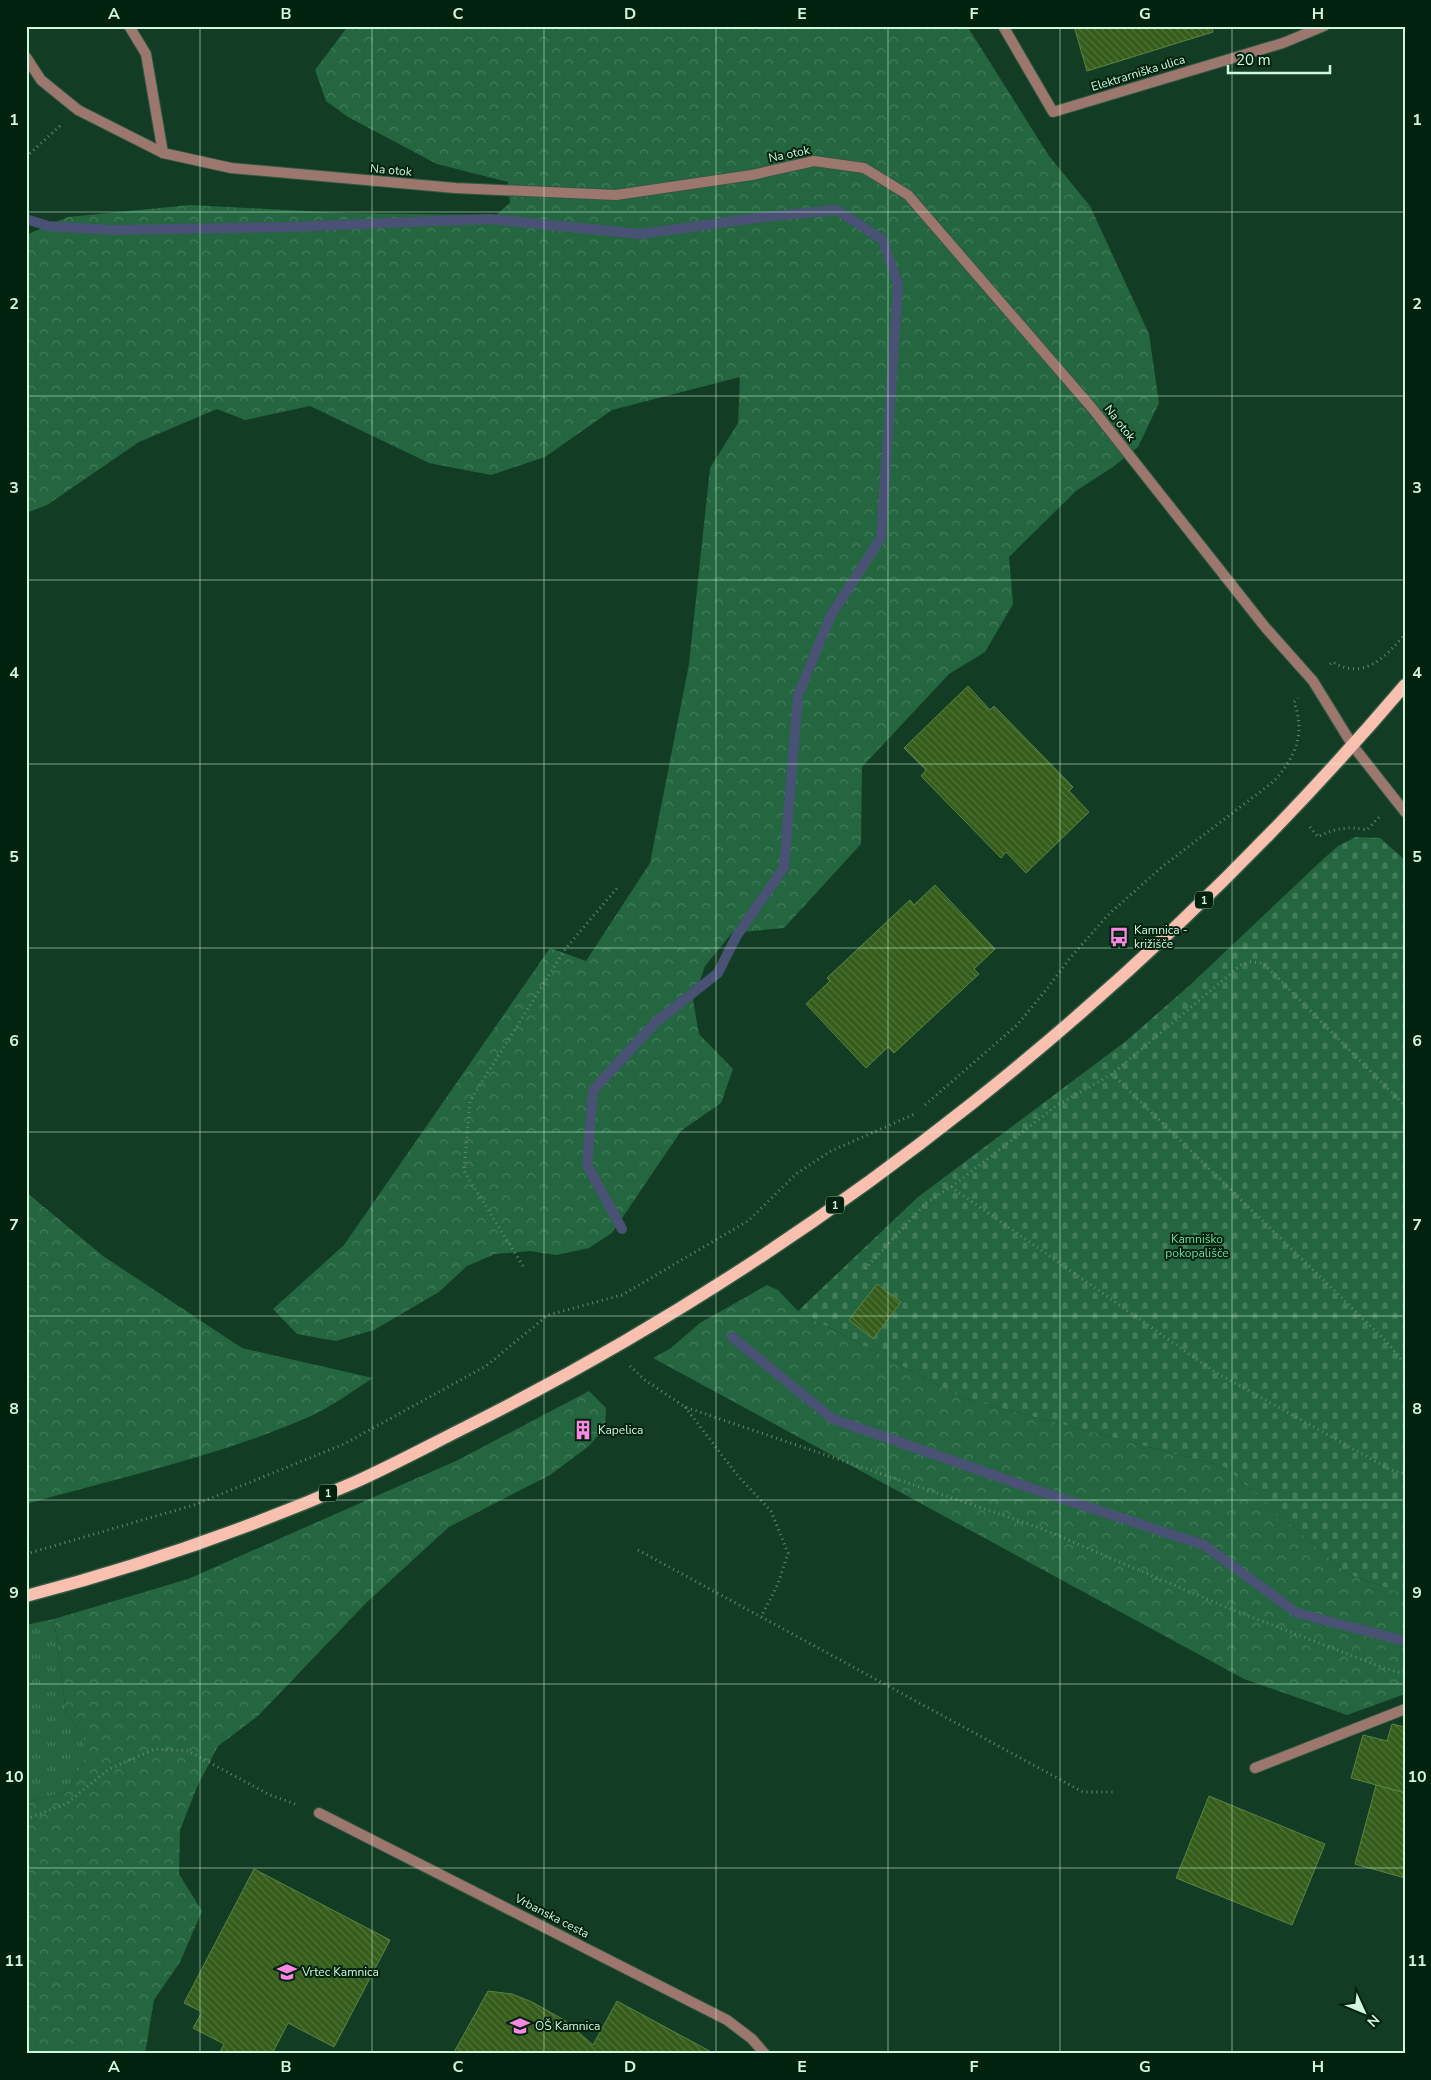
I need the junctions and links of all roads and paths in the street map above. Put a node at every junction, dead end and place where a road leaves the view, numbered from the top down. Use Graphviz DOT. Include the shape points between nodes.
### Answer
graph roads {
  1 [pos="129,26"];
  2 [pos="1003,26"];
  3 [pos="1324,26"];
  4 [pos="26,57"];
  5 [pos="78,110"];
  6 [pos="163,153"];
  7 [pos="26,157"];
  8 [pos="1405,634"];
  9 [pos="1327,668"];
  10 [pos="1405,685"];
  11 [pos="1299,698"];
  12 [pos="1353,746"];
  13 [pos="1405,812"];
  14 [pos="618,887"];
  15 [pos="1112,1074"];
  16 [pos="1405,1106"];
  17 [pos="951,1187"];
  18 [pos="523,1266"];
  19 [pos="865,1269"];
  20 [pos="612,1349"];
  21 [pos="1405,1364"];
  22 [pos="685,1407"];
  23 [pos="1405,1474"];
  24 [pos="638,1550"];
  25 [pos="26,1554"];
  26 [pos="26,1596"];
  27 [pos="761,1617"];
  28 [pos="1405,1674"];
  29 [pos="1405,1709"];
  30 [pos="1255,1768"];
  31 [pos="1115,1792"];
  32 [pos="320,1813"];
  33 [pos="26,1819"];
  34 [pos="765,2054"];
  1 -- 6 [label="street" via="146,54"];
  2 -- 3 [label="street, Elektrarniška ulica" via="1053,112 1283,43"];
  4 -- 5 [label="street, Na otok" via="41,80"];
  5 -- 6 [label="street, Na otok"];
  5 -- 7 [label="path"];
  6 -- 12 [label="street, Na otok" via="240,169 455,188 616,195 752,175 814,161 864,168 908,195 1092,408 1264,627 1313,682"];
  8 -- 9 [label="path" via="1373,665 1355,670 1332,662"];
  10 -- 12 [label="main road, 1"];
  11 -- 25 [label="path" via="1294,702 1299,716 1299,734 1287,768 1163,866 1109,914 1017,1025 917,1113 824,1155 796,1174 748,1221 622,1295 548,1315 486,1366 344,1444 194,1505"];
  12 -- 13 [label="street, Na otok"];
  12 -- 20 [label="main road, 1" via="1250,855 1164,937 1073,1020 949,1123 749,1266"];
  14 -- 18 [label="path" via="566,948 470,1101 464,1171"];
  15 -- 16 [label="path" via="1241,965 1263,963"];
  15 -- 17 [label="path" via="1056,1106"];
  15 -- 21 [label="path" via="1386,1341"];
  17 -- 19 [label="path" via="926,1203"];
  17 -- 23 [label="path" via="1215,1372 1391,1470"];
  20 -- 22 [label="path" via="645,1380"];
  20 -- 26 [label="main road, 1" via="508,1406 354,1482 229,1532 92,1579"];
  22 -- 27 [label="path" via="770,1512 788,1553 778,1584"];
  22 -- 28 [label="path" via="1040,1528 1228,1608"];
  24 -- 27 [label="path"];
  27 -- 31 [label="path" via="1083,1792"];
  29 -- 30 [label="street"];
  32 -- 33 [label="path" via="270,1795 188,1751 155,1749 109,1769 66,1804"];
  32 -- 34 [label="street, Vrbanska cesta" via="727,2020 752,2039"];
}
